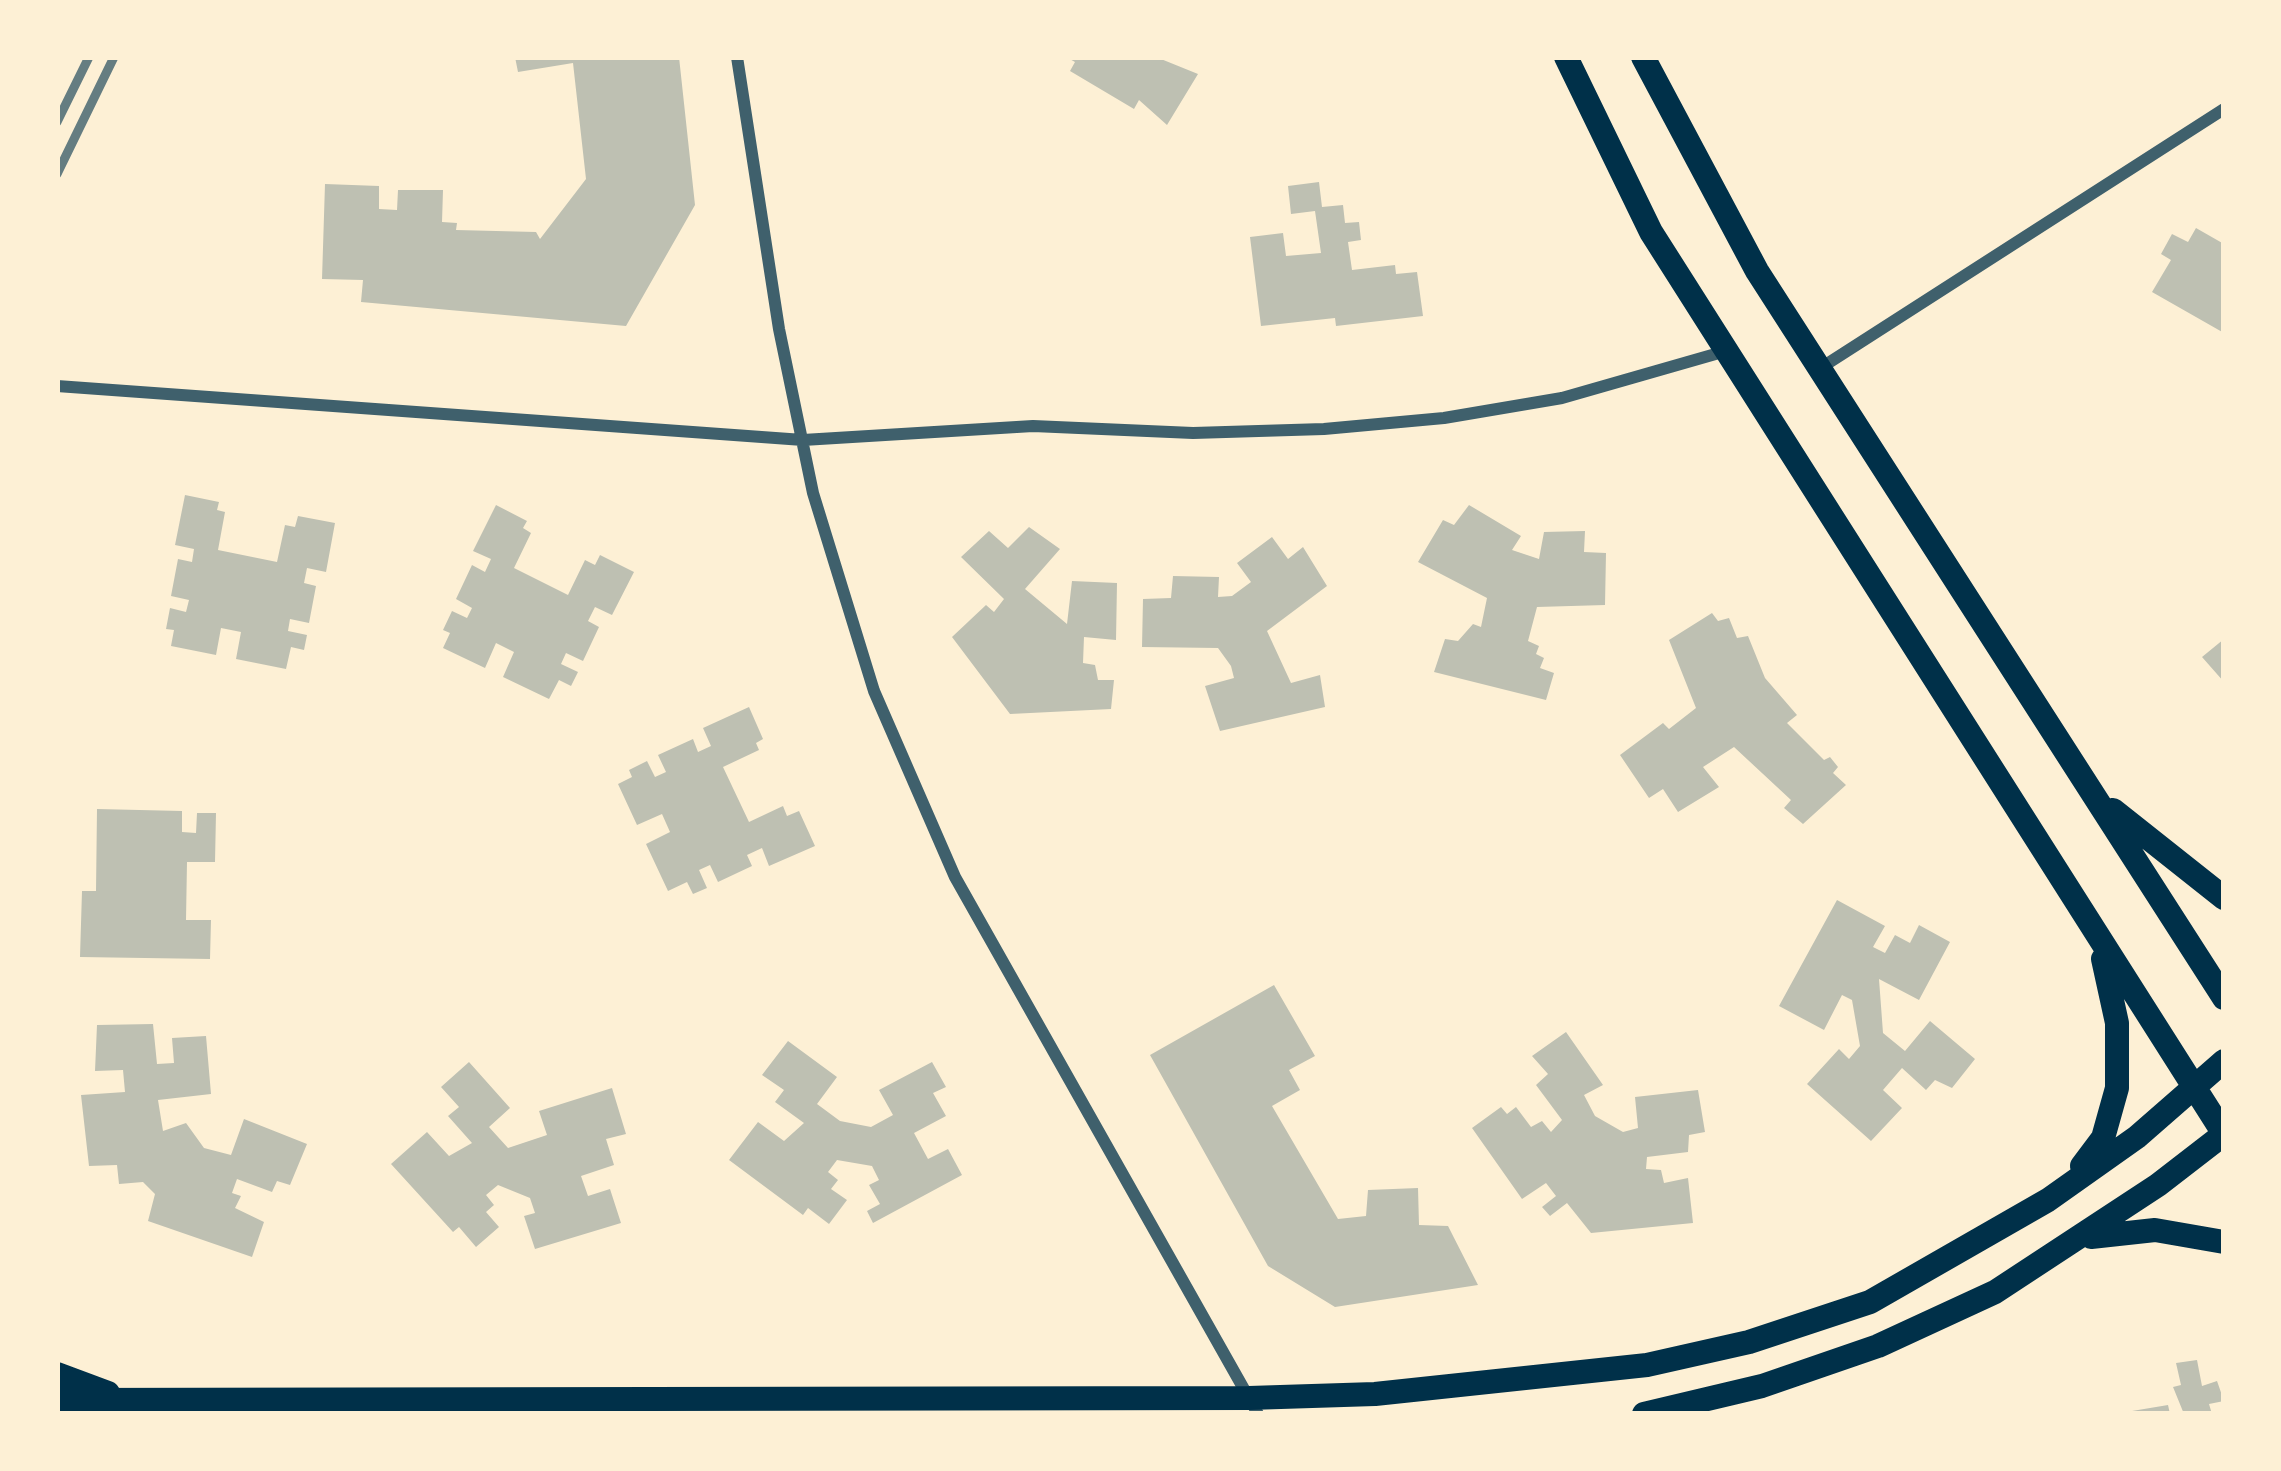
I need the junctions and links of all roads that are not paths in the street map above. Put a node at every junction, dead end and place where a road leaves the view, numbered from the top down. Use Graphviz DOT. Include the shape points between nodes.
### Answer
graph roads {
  1 [pos="737,57"];
  2 [pos="1566,57"];
  3 [pos="1643,57"];
  4 [pos="2224,109"];
  5 [pos="1726,351"];
  6 [pos="1820,369"];
  7 [pos="57,386"];
  8 [pos="803,440"];
  9 [pos="2090,788"];
  10 [pos="2224,898"];
  11 [pos="2096,934"];
  12 [pos="2224,998"];
  13 [pos="2224,1061"];
  14 [pos="2194,1087"];
  15 [pos="2224,1134"];
  16 [pos="2048,1200"];
  17 [pos="2077,1240"];
  18 [pos="2224,1242"];
  19 [pos="57,1374"];
  20 [pos="57,1400"];
  21 [pos="134,1401"];
  22 [pos="1254,1406"];
  23 [pos="1643,1414"];
  1 -- 8 [label="street"];
  2 -- 5 [label="main road" via="1651,232"];
  3 -- 6 [label="main road" via="1757,271"];
  4 -- 6 [label="street"];
  5 -- 8 [label="street" via="1562,398 1344,428 1034,426"];
  5 -- 11 [label="main road"];
  6 -- 9 [label="main road"];
  7 -- 8 [label="street"];
  8 -- 22 [label="street" via="839,587 919,802"];
  9 -- 10 [label="main road"];
  9 -- 12 [label="main road"];
  11 -- 14 [label="main road"];
  11 -- 16 [label="main road" via="2116,1022 2113,1112 2103,1138"];
  13 -- 14 [label="main road"];
  14 -- 15 [label="main road"];
  14 -- 16 [label="main road"];
  15 -- 17 [label="main road"];
  16 -- 22 [label="main road" via="1870,1302 1749,1342 1647,1365"];
  17 -- 18 [label="main road" via="2155,1230"];
  17 -- 23 [label="main road" via="1995,1292 1878,1346 1762,1386"];
  19 -- 21 [label="main road"];
  20 -- 21 [label="main road"];
  21 -- 22 [label="main road"];
}
